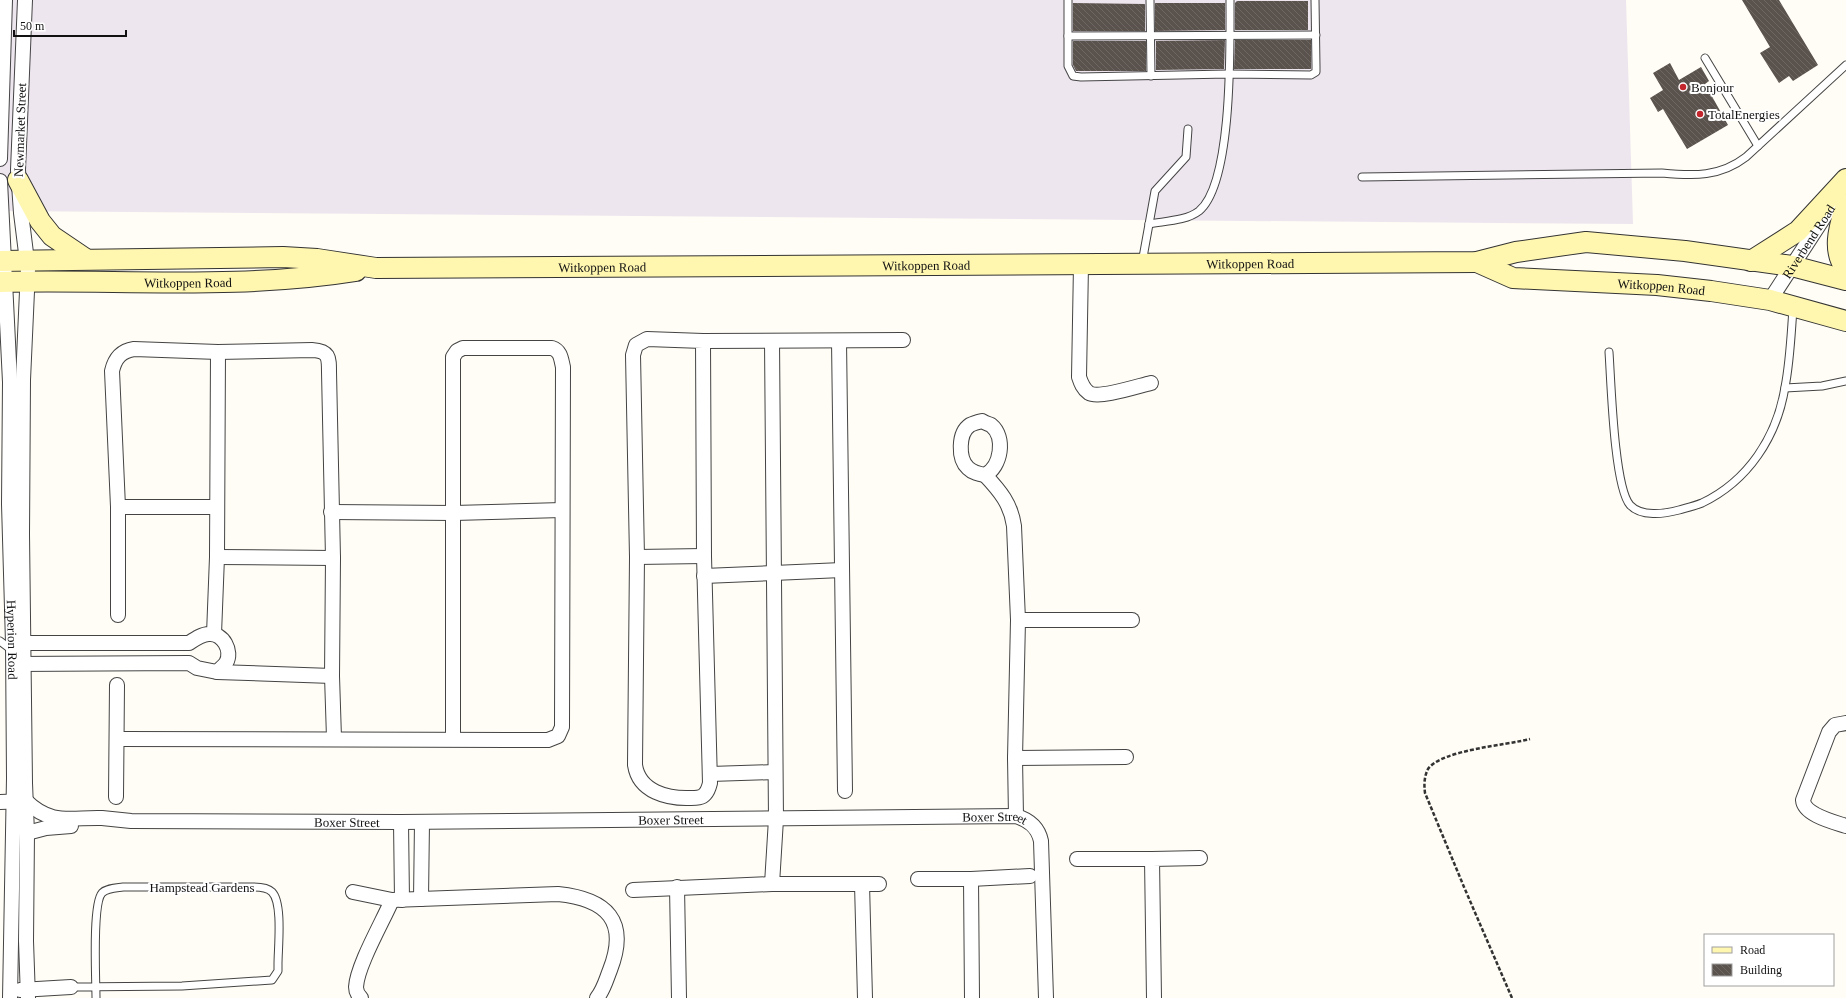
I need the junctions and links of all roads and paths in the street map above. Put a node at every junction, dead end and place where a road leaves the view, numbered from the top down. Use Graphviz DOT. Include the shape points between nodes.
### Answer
graph roads {
  1 [pos="5,0"];
  2 [pos="26,0"];
  3 [pos="1068,0"];
  4 [pos="1150,0"];
  5 [pos="1230,0"];
  6 [pos="1315,0"];
  7 [pos="1230,35"];
  8 [pos="1316,35"];
  9 [pos="1068,36"];
  10 [pos="1151,36"];
  11 [pos="1705,58"];
  12 [pos="1846,65"];
  13 [pos="1228,74"];
  14 [pos="1151,76"];
  15 [pos="1188,129"];
  16 [pos="1758,146"];
  17 [pos="0,158"];
  18 [pos="1362,177"];
  19 [pos="1846,179"];
  20 [pos="9,180"];
  21 [pos="1846,183"];
  22 [pos="1846,204"];
  23 [pos="1149,224"];
  24 [pos="86,259"];
  25 [pos="1751,260"];
  26 [pos="1,261"];
  27 [pos="26,261"];
  28 [pos="1477,262"];
  29 [pos="1081,265"];
  30 [pos="1142,265"];
  31 [pos="1792,266"];
  32 [pos="376,268"];
  33 [pos="1846,269"];
  34 [pos="1846,280"];
  35 [pos="2,281"];
  36 [pos="28,282"];
  37 [pos="1770,300"];
  38 [pos="1793,306"];
  39 [pos="1846,321"];
  40 [pos="903,340"];
  41 [pos="703,341"];
  42 [pos="772,341"];
  43 [pos="839,341"];
  44 [pos="218,352"];
  45 [pos="1609,352"];
  46 [pos="1846,380"];
  47 [pos="1151,383"];
  48 [pos="1785,388"];
  49 [pos="985,476"];
  50 [pos="118,507"];
  51 [pos="217,507"];
  52 [pos="562,510"];
  53 [pos="331,512"];
  54 [pos="454,513"];
  55 [pos="704,556"];
  56 [pos="217,557"];
  57 [pos="637,557"];
  58 [pos="333,558"];
  59 [pos="842,570"];
  60 [pos="774,573"];
  61 [pos="704,576"];
  62 [pos="118,615"];
  63 [pos="1018,620"];
  64 [pos="1132,620"];
  65 [pos="214,634"];
  66 [pos="124,643"];
  67 [pos="14,651"];
  68 [pos="125,663"];
  69 [pos="217,672"];
  70 [pos="332,676"];
  71 [pos="117,685"];
  72 [pos="1846,723"];
  73 [pos="334,738"];
  74 [pos="116,739"];
  75 [pos="1530,739"];
  76 [pos="453,740"];
  77 [pos="1126,757"];
  78 [pos="1015,758"];
  79 [pos="775,772"];
  80 [pos="710,774"];
  81 [pos="845,791"];
  82 [pos="116,797"];
  83 [pos="13,802"];
  84 [pos="1016,816"];
  85 [pos="776,818"];
  86 [pos="131,821"];
  87 [pos="401,822"];
  88 [pos="422,822"];
  89 [pos="1846,826"];
  90 [pos="27,833"];
  91 [pos="1200,858"];
  92 [pos="1077,859"];
  93 [pos="1152,859"];
  94 [pos="1030,876"];
  95 [pos="918,879"];
  96 [pos="971,879"];
  97 [pos="772,884"];
  98 [pos="862,884"];
  99 [pos="880,884"];
  100 [pos="677,887"];
  101 [pos="633,890"];
  102 [pos="353,892"];
  103 [pos="421,899"];
  104 [pos="397,900"];
  105 [pos="71,987"];
  106 [pos="96,987"];
  107 [pos="28,993"];
  108 [pos="10,994"];
  109 [pos="96,998"];
  110 [pos="361,998"];
  111 [pos="597,998"];
  112 [pos="679,998"];
  113 [pos="865,998"];
  114 [pos="972,998"];
  115 [pos="1046,998"];
  116 [pos="1154,998"];
  117 [pos="1512,998"];
  1 -- 17 [label="street, Newmarket Street"];
  2 -- 20 [label="street, Newmarket Street"];
  3 -- 9 [label="lane"];
  4 -- 10 [label="lane"];
  5 -- 7 [label="lane"];
  6 -- 8 [label="lane"];
  7 -- 8 [label="lane"];
  7 -- 10 [label="lane"];
  7 -- 13 [label="lane"];
  8 -- 13 [label="lane" via="1316,72 1312,75"];
  9 -- 10 [label="lane"];
  9 -- 14 [label="lane" via="1068,66 1073,76"];
  10 -- 14 [label="lane"];
  11 -- 16 [label="lane"];
  12 -- 16 [label="lane"];
  13 -- 14 [label="lane"];
  13 -- 23 [label="lane" via="1224,142 1210,198 1188,217"];
  15 -- 23 [label="lane" via="1186,157 1155,191"];
  16 -- 18 [label="lane" via="1734,165 1722,171 1704,174"];
  19 -- 25 [label="main road" via="1798,231"];
  20 -- 24 [label="main road" via="52,236"];
  20 -- 26 [label="street, Newmarket Street"];
  20 -- 27 [label="street, Newmarket Street"];
  21 -- 31 [label="street, Riverbend Road"];
  22 -- 33 [label="main road" via="1838,241 1838,253"];
  23 -- 30 [label="lane"];
  24 -- 27 [label="main road, Witkoppen Road"];
  24 -- 32 [label="main road, Witkoppen Road" via="283,257 318,259"];
  25 -- 28 [label="main road, Witkoppen Road" via="1586,242 1516,252"];
  25 -- 31 [label="main road, Witkoppen Road"];
  26 -- 27 [label="main road, Witkoppen Road"];
  26 -- 35 [label="street, Newmarket Street"];
  27 -- 36 [label="street, Newmarket Street"];
  28 -- 30 [label="main road, Witkoppen Road"];
  28 -- 37 [label="main road, Witkoppen Road" via="1513,278 1657,285"];
  29 -- 30 [label="main road, Witkoppen Road"];
  29 -- 32 [label="main road, Witkoppen Road"];
  29 -- 47 [label="street" via="1079,377 1082,386 1090,394 1100,395"];
  31 -- 34 [label="main road, Witkoppen Road"];
  31 -- 37 [label="street, Riverbend Road"];
  32 -- 36 [label="main road, Witkoppen Road" via="318,277"];
  35 -- 36 [label="main road, Witkoppen Road"];
  35 -- 67 [label="street, Hyperion Road" via="10,382 9,504"];
  36 -- 67 [label="street, Hyperion Road"];
  37 -- 38 [label="main road, Witkoppen Road"];
  38 -- 39 [label="main road, Witkoppen Road"];
  38 -- 48 [label="lane"];
  40 -- 43 [label="street"];
  41 -- 42 [label="street"];
  41 -- 55 [label="street"];
  41 -- 57 [label="street" via="647,339 636,345 633,355"];
  42 -- 43 [label="street"];
  42 -- 60 [label="street"];
  43 -- 59 [label="street"];
  44 -- 50 [label="street" via="134,349 123,352 115,361 112,370"];
  44 -- 51 [label="street"];
  44 -- 53 [label="street" via="312,350 326,353 329,362"];
  45 -- 48 [label="lane" via="1622,490 1630,505 1641,512 1655,514 1701,503 1741,477 1764,449"];
  46 -- 48 [label="lane" via="1822,386"];
  49 -- 63 [label="street" via="1007,502 1012,514"];
  50 -- 51 [label="street"];
  50 -- 62 [label="street"];
  51 -- 56 [label="street"];
  52 -- 54 [label="street"];
  52 -- 54 [label="street" via="563,367 558,352 552,348 467,347 457,351 452,361"];
  52 -- 76 [label="street" via="561,734 548,740"];
  53 -- 54 [label="street"];
  53 -- 58 [label="street"];
  54 -- 76 [label="street"];
  55 -- 57 [label="street"];
  55 -- 61 [label="street"];
  56 -- 58 [label="street"];
  56 -- 65 [label="street"];
  57 -- 80 [label="street" via="636,773 649,788 662,795 683,798 701,797 706,794"];
  58 -- 70 [label="street"];
  59 -- 60 [label="street"];
  59 -- 81 [label="street"];
  60 -- 61 [label="street"];
  60 -- 79 [label="street"];
  61 -- 80 [label="street"];
  63 -- 64 [label="street"];
  63 -- 78 [label="street"];
  65 -- 66 [label="street" via="207,634 189,643"];
  65 -- 69 [label="street" via="224,641 228,655 226,663"];
  66 -- 67 [label="street"];
  66 -- 68 [label="street"];
  67 -- 68 [label="street"];
  67 -- 83 [label="street, Hyperion Road"];
  68 -- 69 [label="street" via="189,663 198,668"];
  69 -- 70 [label="street"];
  70 -- 73 [label="street"];
  71 -- 74 [label="street"];
  72 -- 89 [label="street" via="1835,725 1830,732 1803,800 1804,807 1811,812"];
  73 -- 74 [label="street"];
  73 -- 76 [label="street"];
  74 -- 82 [label="street"];
  75 -- 117 [label="path" via="1481,748 1435,763 1428,770 1424,784 1425,793 1464,888"];
  77 -- 78 [label="street"];
  78 -- 84 [label="street"];
  79 -- 80 [label="street"];
  79 -- 85 [label="street"];
  83 -- 86 [label="street, Boxer Street" via="51,818"];
  83 -- 90 [label="street, Hyperion Road"];
  83 -- 108 [label="street, Hyperion Road"];
  84 -- 85 [label="street, Boxer Street"];
  84 -- 115 [label="street, Boxer Street" via="1028,821 1038,830 1041,841"];
  85 -- 88 [label="street, Boxer Street"];
  85 -- 97 [label="street"];
  86 -- 87 [label="street, Boxer Street"];
  86 -- 90 [label="street, Boxer Street" via="46,828"];
  87 -- 88 [label="street, Boxer Street"];
  87 -- 104 [label="street"];
  88 -- 103 [label="street"];
  90 -- 107 [label="street, Hyperion Road"];
  91 -- 93 [label="street"];
  92 -- 93 [label="street"];
  93 -- 116 [label="street"];
  94 -- 96 [label="street"];
  95 -- 96 [label="street"];
  96 -- 114 [label="street"];
  97 -- 98 [label="street"];
  97 -- 100 [label="street"];
  98 -- 99 [label="street"];
  98 -- 113 [label="street"];
  100 -- 101 [label="street"];
  100 -- 112 [label="street"];
  102 -- 104 [label="street"];
  103 -- 104 [label="street"];
  103 -- 111 [label="street" via="558,894 596,903 612,919 618,938 616,955 603,991"];
  104 -- 110 [label="street" via="360,972 356,988"];
  105 -- 106 [label="lane, Hampstead Gardens"];
  105 -- 107 [label="street, Hampstead Gardens"];
  106 -- 106 [label="lane, Hampstead Gardens" via="182,986 272,980 278,964 278,907 274,895 269,890 254,887 123,887 106,890 97,907"];
  106 -- 109 [label="lane, Hampstead Gardens"];
  107 -- 108 [label="street, Hampstead Gardens"];
}
